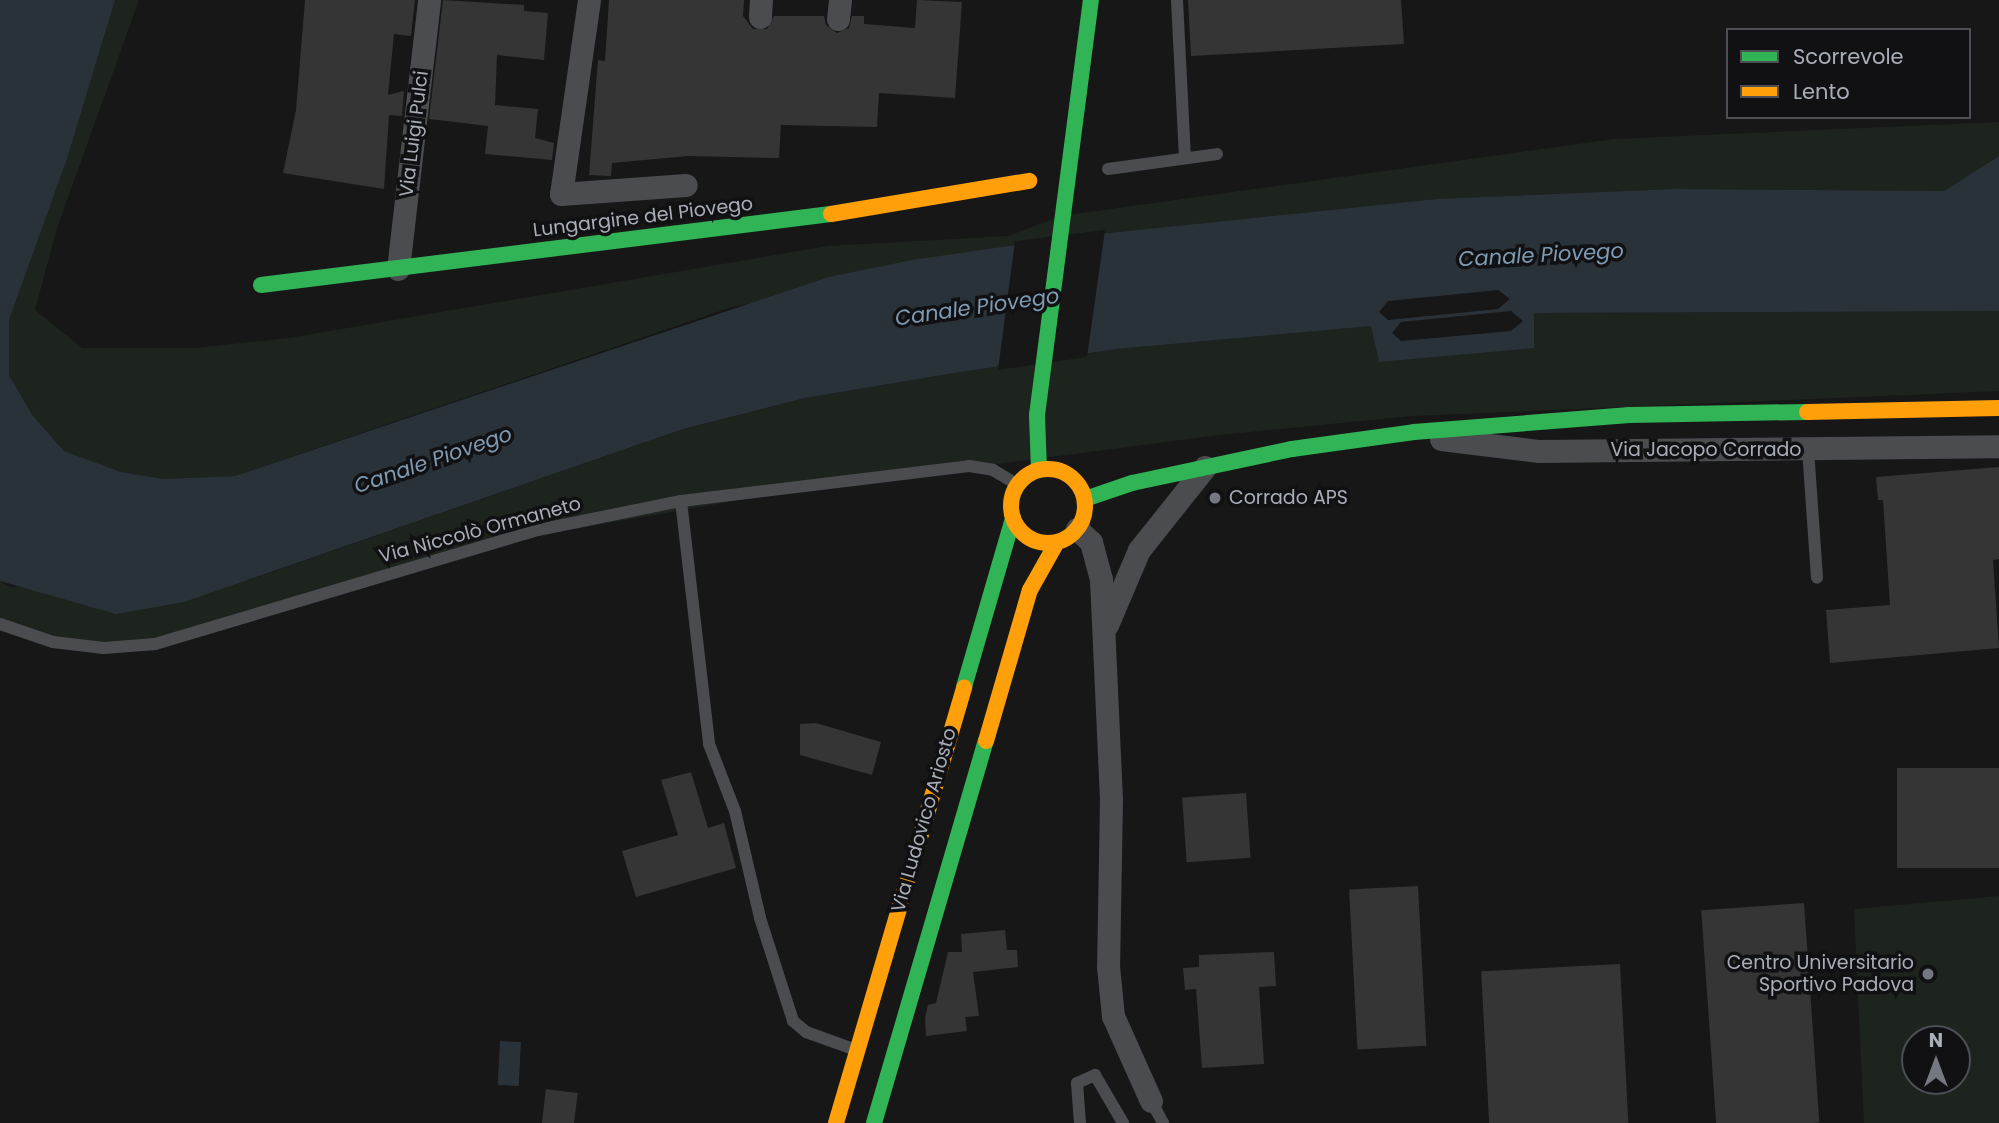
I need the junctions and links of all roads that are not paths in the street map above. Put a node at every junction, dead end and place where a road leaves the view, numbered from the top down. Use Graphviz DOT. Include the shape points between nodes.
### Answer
graph roads {
  1 [pos="429,0"];
  2 [pos="589,0"];
  3 [pos="1091,0"];
  4 [pos="1177,0"];
  5 [pos="1217,154"];
  6 [pos="1185,158"];
  7 [pos="1108,169"];
  8 [pos="1030,181"];
  9 [pos="687,185"];
  10 [pos="398,269"];
  11 [pos="261,285"];
  12 [pos="1999,408"];
  13 [pos="1414,432"];
  14 [pos="1999,446"];
  15 [pos="1808,449"];
  16 [pos="1205,467"];
  17 [pos="1039,470"];
  18 [pos="1016,484"];
  19 [pos="1085,499"];
  20 [pos="681,501"];
  21 [pos="1013,518"];
  22 [pos="1077,529"];
  23 [pos="1056,542"];
  24 [pos="1817,578"];
  25 [pos="0,624"];
  26 [pos="1104,638"];
  27 [pos="858,1051"];
  28 [pos="1151,1101"];
  29 [pos="836,1123"];
  30 [pos="874,1123"];
  31 [pos="1080,1123"];
  32 [pos="1123,1123"];
  33 [pos="1163,1123"];
  1 -- 10 [label="street, Via Luigi Pulci"];
  2 -- 9 [label="street" via="561,194"];
  3 -- 17 [label="main road" via="1037,415"];
  4 -- 6 [label="lane"];
  5 -- 6 [label="lane"];
  6 -- 7 [label="lane"];
  8 -- 10 [label="main road, Lungargine del Piovego" via="827,215"];
  10 -- 11 [label="main road, Lungargine del Piovego"];
  12 -- 13 [label="main road, Via Jacopo Corrado" via="1629,415"];
  13 -- 15 [label="street, Via Jacopo Corrado" via="1457,443 1539,451"];
  13 -- 16 [label="main road, Via Jacopo Corrado"];
  14 -- 15 [label="street, Via Jacopo Corrado"];
  15 -- 24 [label="lane"];
  16 -- 19 [label="main road, Via Jacopo Corrado"];
  16 -- 26 [label="street" via="1139,551 1112,605"];
  17 -- 18 [label="main road"];
  17 -- 19 [label="main road" via="1068,474"];
  18 -- 20 [label="lane, Via Niccolò Ormaneto" via="993,470 969,466"];
  18 -- 21 [label="main road"];
  19 -- 22 [label="main road" via="1085,515"];
  20 -- 25 [label="lane, Via Niccolò Ormaneto" via="533,531 155,644 104,648 53,642"];
  20 -- 27 [label="lane" via="709,744 735,811 760,918 793,1021 806,1032"];
  21 -- 23 [label="main road" via="1030,538"];
  21 -- 27 [label="main road, Via Ludovico Ariosto"];
  22 -- 23 [label="main road"];
  22 -- 26 [label="street" via="1096,553"];
  23 -- 30 [label="main road, Via Ludovico Ariosto" via="1030,590"];
  26 -- 28 [label="street" via="1111,799 1108,966 1114,1016"];
  27 -- 29 [label="main road, Via Ludovico Ariosto"];
  28 -- 33 [label="lane"];
  31 -- 32 [label="lane" via="1077,1083 1094,1075"];
}
